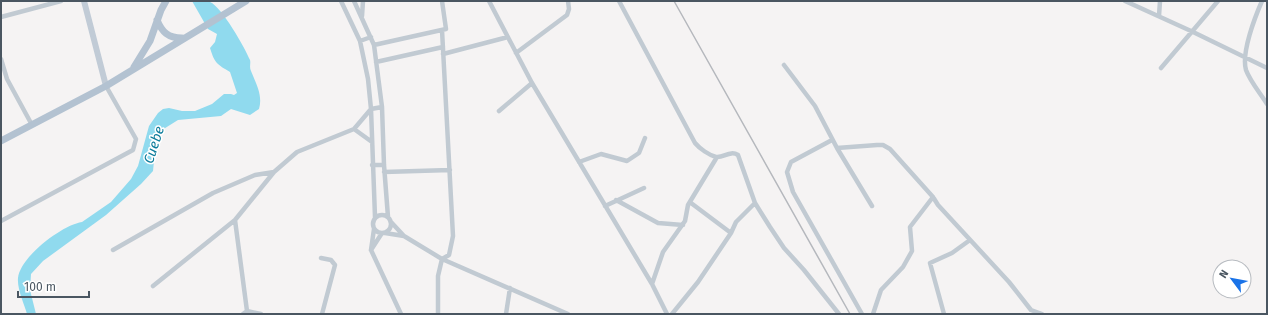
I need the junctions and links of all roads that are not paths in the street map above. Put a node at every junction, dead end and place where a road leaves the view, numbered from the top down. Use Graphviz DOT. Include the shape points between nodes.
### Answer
graph roads {
  1 [pos="61,1"];
  2 [pos="84,1"];
  3 [pos="166,1"];
  4 [pos="246,1"];
  5 [pos="341,1"];
  6 [pos="354,1"];
  7 [pos="363,1"];
  8 [pos="442,1"];
  9 [pos="489,1"];
  10 [pos="568,1"];
  11 [pos="619,1"];
  12 [pos="1125,1"];
  13 [pos="1160,1"];
  14 [pos="1218,1"];
  15 [pos="1262,1"];
  16 [pos="1,16"];
  17 [pos="362,16"];
  18 [pos="1159,16"];
  19 [pos="157,20"];
  20 [pos="442,30"];
  21 [pos="1191,31"];
  22 [pos="371,37"];
  23 [pos="508,37"];
  24 [pos="184,38"];
  25 [pos="360,41"];
  26 [pos="374,45"];
  27 [pos="443,47"];
  28 [pos="516,53"];
  29 [pos="443,54"];
  30 [pos="1245,57"];
  31 [pos="1,59"];
  32 [pos="376,62"];
  33 [pos="784,65"];
  34 [pos="1161,68"];
  35 [pos="1267,68"];
  36 [pos="132,69"];
  37 [pos="7,79"];
  38 [pos="1,81"];
  39 [pos="532,83"];
  40 [pos="106,86"];
  41 [pos="1267,104"];
  42 [pos="382,107"];
  43 [pos="371,109"];
  44 [pos="499,111"];
  45 [pos="32,125"];
  46 [pos="354,129"];
  47 [pos="645,138"];
  48 [pos="832,140"];
  49 [pos="1,141"];
  50 [pos="372,142"];
  51 [pos="837,148"];
  52 [pos="717,157"];
  53 [pos="579,162"];
  54 [pos="372,165"];
  55 [pos="384,165"];
  56 [pos="450,170"];
  57 [pos="274,172"];
  58 [pos="384,172"];
  59 [pos="644,188"];
  60 [pos="933,197"];
  61 [pos="616,200"];
  62 [pos="691,203"];
  63 [pos="755,203"];
  64 [pos="605,206"];
  65 [pos="872,206"];
  66 [pos="375,217"];
  67 [pos="388,217"];
  68 [pos="235,220"];
  69 [pos="1,221"];
  70 [pos="391,222"];
  71 [pos="683,225"];
  72 [pos="374,229"];
  73 [pos="384,233"];
  74 [pos="731,233"];
  75 [pos="404,236"];
  76 [pos="970,240"];
  77 [pos="113,250"];
  78 [pos="371,250"];
  79 [pos="320,258"];
  80 [pos="442,259"];
  81 [pos="652,284"];
  82 [pos="153,286"];
  83 [pos="510,288"];
  84 [pos="245,312"];
  85 [pos="1030,312"];
  86 [pos="261,314"];
  87 [pos="322,314"];
  88 [pos="401,314"];
  89 [pos="438,314"];
  90 [pos="506,314"];
  91 [pos="568,314"];
  92 [pos="667,314"];
  93 [pos="672,314"];
  94 [pos="838,314"];
  95 [pos="862,314"];
  96 [pos="874,314"];
  97 [pos="944,314"];
  98 [pos="1042,314"];
  1 -- 16 [label="street"];
  2 -- 40 [label="main road"];
  3 -- 19 [label="main road"];
  4 -- 24 [label="main road"];
  5 -- 25 [label="street"];
  6 -- 17 [label="street"];
  7 -- 17 [label="street"];
  8 -- 20 [label="street" via="446,29"];
  9 -- 23 [label="street"];
  10 -- 28 [label="street" via="567,15"];
  11 -- 52 [label="street" via="695,143 705,152"];
  12 -- 18 [label="street"];
  13 -- 18 [label="street"];
  14 -- 21 [label="street"];
  15 -- 30 [label="street"];
  17 -- 22 [label="street"];
  18 -- 21 [label="street"];
  19 -- 24 [label="main road" via="168,36"];
  19 -- 36 [label="main road" via="150,41"];
  20 -- 26 [label="street"];
  20 -- 27 [label="street"];
  21 -- 30 [label="street"];
  21 -- 34 [label="street"];
  22 -- 25 [label="street"];
  22 -- 26 [label="street"];
  23 -- 28 [label="street"];
  23 -- 29 [label="street"];
  24 -- 36 [label="main road"];
  25 -- 43 [label="street"];
  26 -- 32 [label="street"];
  27 -- 29 [label="street"];
  27 -- 32 [label="street"];
  28 -- 39 [label="street"];
  29 -- 56 [label="street"];
  30 -- 35 [label="street"];
  30 -- 41 [label="street" via="1247,72"];
  31 -- 37 [label="street"];
  32 -- 42 [label="street"];
  33 -- 48 [label="street" via="815,106"];
  36 -- 40 [label="main road"];
  37 -- 38 [label="street"];
  37 -- 45 [label="street"];
  39 -- 44 [label="street"];
  39 -- 53 [label="street"];
  40 -- 45 [label="main road"];
  40 -- 69 [label="street" via="136,139 133,150"];
  42 -- 43 [label="street"];
  42 -- 55 [label="street"];
  43 -- 46 [label="street"];
  43 -- 50 [label="street"];
  45 -- 49 [label="main road"];
  46 -- 50 [label="street"];
  46 -- 57 [label="street" via="297,152"];
  47 -- 53 [label="street" via="639,153 627,161 601,154"];
  48 -- 51 [label="street"];
  48 -- 95 [label="street" via="791,162 786,172 793,192"];
  50 -- 54 [label="street"];
  51 -- 60 [label="street" via="877,145 887,147"];
  51 -- 65 [label="street"];
  52 -- 62 [label="street"];
  52 -- 63 [label="street" via="733,153 738,155"];
  53 -- 64 [label="street"];
  54 -- 55 [label="street"];
  54 -- 66 [label="street"];
  55 -- 58 [label="street"];
  56 -- 58 [label="street"];
  56 -- 80 [label="street" via="453,236 449,255"];
  57 -- 68 [label="street"];
  57 -- 77 [label="street" via="255,175 213,193"];
  58 -- 67 [label="street"];
  59 -- 61 [label="street"];
  60 -- 76 [label="street"];
  60 -- 96 [label="street" via="910,227 912,251 903,267 879,295"];
  61 -- 64 [label="street"];
  61 -- 71 [label="street" via="658,223"];
  62 -- 71 [label="street"];
  62 -- 74 [label="street"];
  63 -- 74 [label="street" via="736,222"];
  63 -- 94 [label="street" via="784,248"];
  64 -- 81 [label="street"];
  66 -- 67 [label="street"];
  66 -- 72 [label="street" via="372,223"];
  67 -- 70 [label="street"];
  68 -- 82 [label="street"];
  68 -- 84 [label="street"];
  70 -- 73 [label="street" via="390,229"];
  70 -- 75 [label="street"];
  71 -- 81 [label="street" via="665,249"];
  72 -- 73 [label="street"];
  72 -- 78 [label="street"];
  73 -- 75 [label="street"];
  73 -- 78 [label="street"];
  74 -- 93 [label="street" via="698,282"];
  75 -- 80 [label="street"];
  76 -- 85 [label="street" via="1009,282"];
  76 -- 97 [label="street" via="952,253 930,263"];
  78 -- 88 [label="street"];
  79 -- 87 [label="street" via="331,260 335,266"];
  80 -- 83 [label="street"];
  80 -- 89 [label="street" via="438,276"];
  81 -- 92 [label="street"];
  83 -- 90 [label="street"];
  83 -- 91 [label="street"];
  84 -- 86 [label="street"];
  85 -- 98 [label="street"];
}
